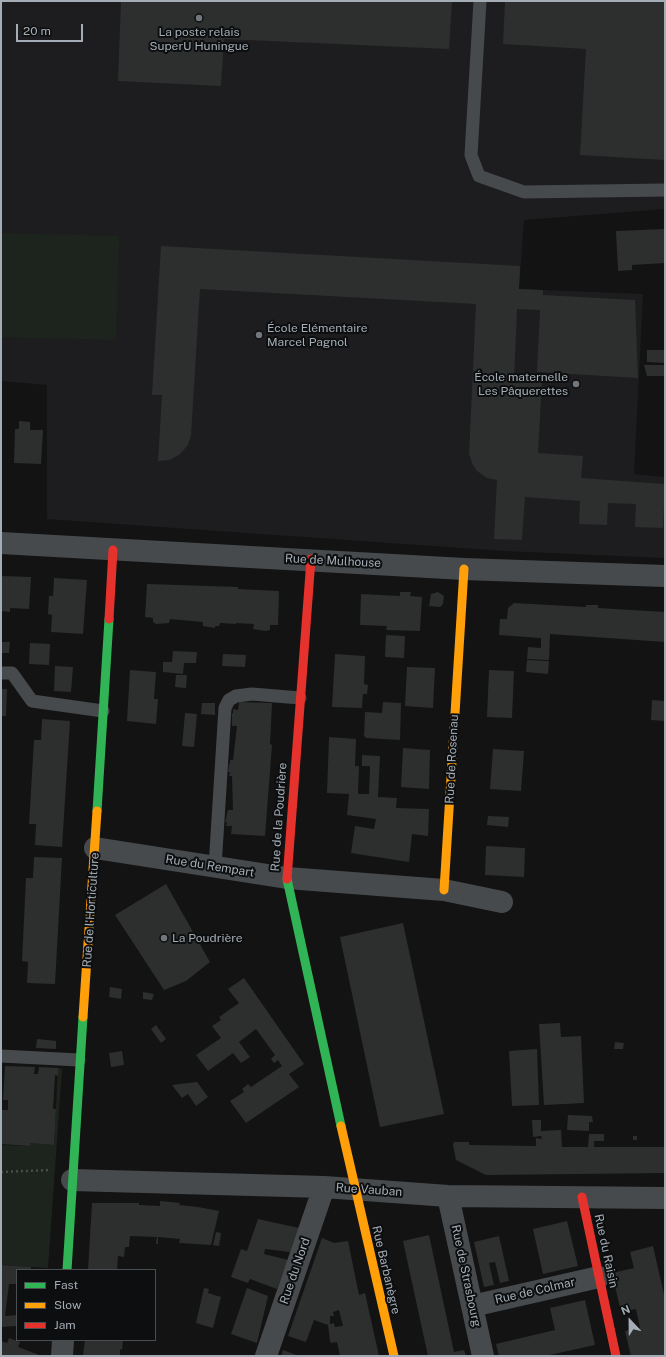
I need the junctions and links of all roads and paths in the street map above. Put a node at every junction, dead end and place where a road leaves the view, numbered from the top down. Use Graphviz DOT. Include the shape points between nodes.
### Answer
graph roads {
  1 [pos="480,1"];
  2 [pos="665,190"];
  3 [pos="1,543"];
  4 [pos="113,550"];
  5 [pos="311,559"];
  6 [pos="464,569"];
  7 [pos="665,576"];
  8 [pos="1,673"];
  9 [pos="300,698"];
  10 [pos="103,711"];
  11 [pos="96,848"];
  12 [pos="215,867"];
  13 [pos="287,878"];
  14 [pos="444,890"];
  15 [pos="502,902"];
  16 [pos="1,1056"];
  17 [pos="79,1060"];
  18 [pos="1,1172"];
  19 [pos="73,1175"];
  20 [pos="324,1187"];
  21 [pos="355,1190"];
  22 [pos="448,1196"];
  23 [pos="582,1197"];
  24 [pos="665,1200"];
  25 [pos="67,1269"];
  26 [pos="599,1277"];
  27 [pos="472,1306"];
  28 [pos="63,1341"];
  29 [pos="62,1356"];
  30 [pos="266,1356"];
  31 [pos="394,1356"];
  32 [pos="483,1356"];
  33 [pos="614,1356"];
  1 -- 2 [label="lane" via="471,155 479,176 524,192"];
  3 -- 4 [label="street, Rue de Mulhouse"];
  4 -- 5 [label="street, Rue de Mulhouse"];
  4 -- 10 [label="street, Rue de l'Horticulture"];
  5 -- 6 [label="street, Rue de Mulhouse"];
  5 -- 9 [label="street, Rue de la Poudrière"];
  6 -- 7 [label="street, Rue de Mulhouse"];
  6 -- 14 [label="street, Rue de Rosenau"];
  8 -- 10 [label="lane" via="12,673 32,701"];
  9 -- 12 [label="lane" via="252,694 236,696 229,700 225,708"];
  9 -- 13 [label="street, Rue de la Poudrière"];
  10 -- 11 [label="street, Rue de l'Horticulture"];
  11 -- 12 [label="street, Rue du Rempart"];
  11 -- 17 [label="street, Rue de l'Horticulture"];
  12 -- 13 [label="street, Rue du Rempart"];
  13 -- 14 [label="street, Rue du Rempart"];
  13 -- 21 [label="street, Rue de la Poudrière"];
  14 -- 15 [label="street"];
  16 -- 17 [label="lane"];
  17 -- 19 [label="street, Rue de l'Horticulture"];
  18 -- 19 [label="path"];
  19 -- 20 [label="street, Rue Vauban"];
  19 -- 25 [label="street, Rue de l'Horticulture"];
  20 -- 21 [label="street, Rue Vauban"];
  20 -- 30 [label="street, Rue du Nord"];
  21 -- 22 [label="street, Rue Vauban"];
  21 -- 31 [label="street, Rue Barbanègre"];
  22 -- 23 [label="street, Rue Vauban"];
  22 -- 27 [label="street, Rue de Strasbourg"];
  23 -- 24 [label="street, Rue Vauban"];
  23 -- 26 [label="street, Rue du Raisin"];
  26 -- 27 [label="street, Rue de Colmar"];
  26 -- 33 [label="street, Rue du Raisin"];
  27 -- 32 [label="street, Rue de Strasbourg"];
  28 -- 29 [label="street"];
}
